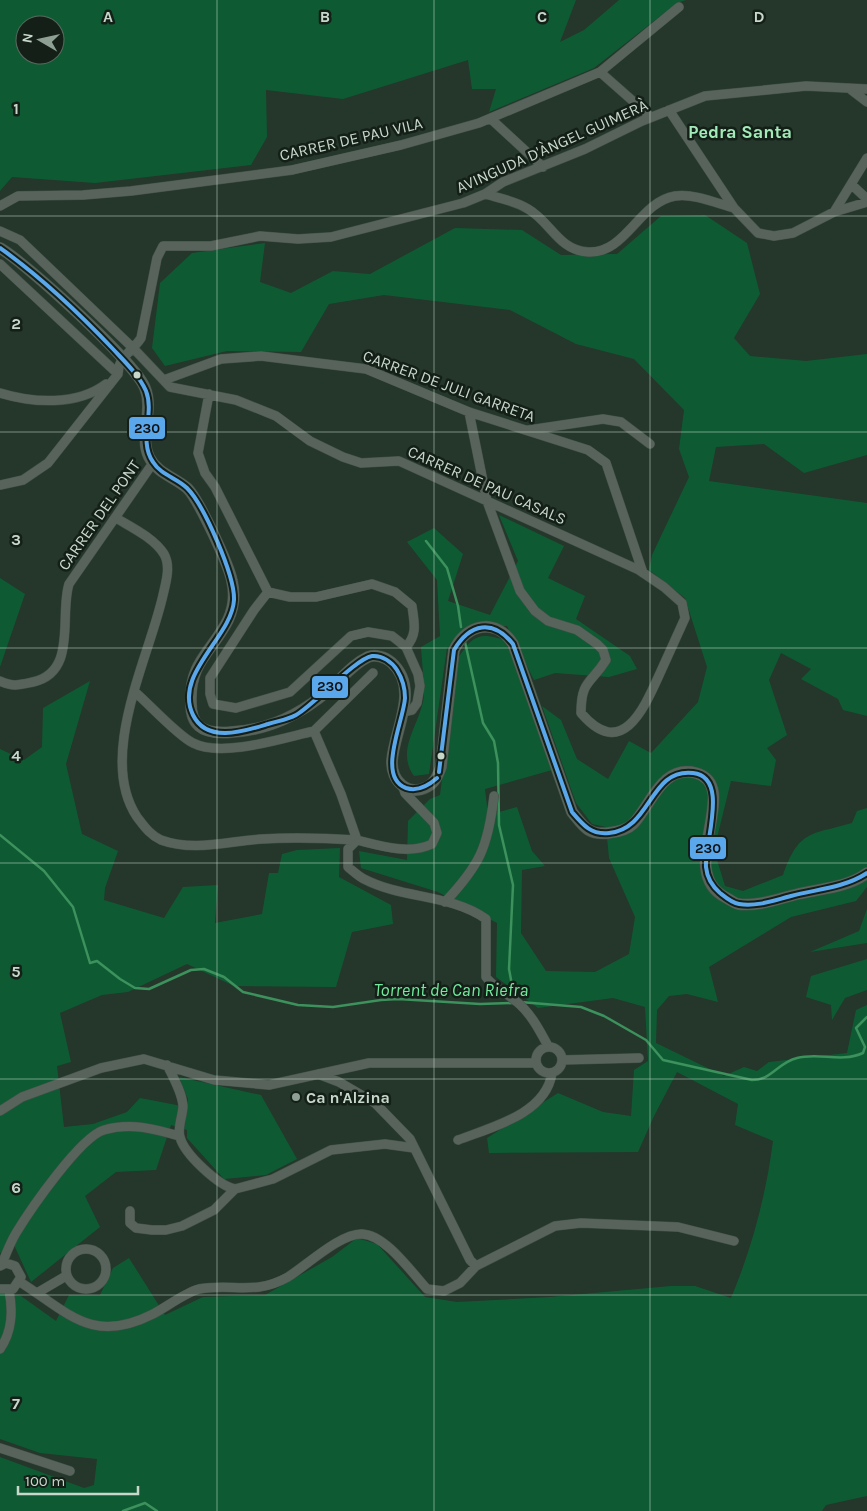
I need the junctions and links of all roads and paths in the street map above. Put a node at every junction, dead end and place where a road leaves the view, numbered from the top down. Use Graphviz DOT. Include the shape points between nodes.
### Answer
graph roads {
  1 [pos="679,7"];
  2 [pos="600,72"];
  3 [pos="850,88"];
  4 [pos="867,89"];
  5 [pos="867,102"];
  6 [pos="669,110"];
  7 [pos="651,117"];
  8 [pos="491,119"];
  9 [pos="867,158"];
  10 [pos="543,167"];
  11 [pos="852,185"];
  12 [pos="485,194"];
  13 [pos="867,200"];
  14 [pos="0,206"];
  15 [pos="734,208"];
  16 [pos="834,212"];
  17 [pos="0,231"];
  18 [pos="0,248"];
  19 [pos="0,264"];
  20 [pos="134,349"];
  21 [pos="123,357"];
  22 [pos="147,362"];
  23 [pos="118,374"];
  24 [pos="137,374"];
  25 [pos="164,380"];
  26 [pos="0,393"];
  27 [pos="208,394"];
  28 [pos="469,412"];
  29 [pos="526,430"];
  30 [pos="650,444"];
  31 [pos="153,463"];
  32 [pos="0,485"];
  33 [pos="487,501"];
  34 [pos="116,518"];
  35 [pos="643,573"];
  36 [pos="268,592"];
  37 [pos="406,647"];
  38 [pos="373,673"];
  39 [pos="0,681"];
  40 [pos="135,692"];
  41 [pos="403,712"];
  42 [pos="314,731"];
  43 [pos="403,787"];
  44 [pos="423,789"];
  45 [pos="494,796"];
  46 [pos="418,808"];
  47 [pos="357,840"];
  48 [pos="867,873"];
  49 [pos="445,902"];
  50 [pos="548,1046"];
  51 [pos="640,1058"];
  52 [pos="562,1060"];
  53 [pos="536,1063"];
  54 [pos="167,1065"];
  55 [pos="552,1073"];
  56 [pos="318,1074"];
  57 [pos="0,1111"];
  58 [pos="179,1136"];
  59 [pos="458,1140"];
  60 [pos="414,1148"];
  61 [pos="235,1188"];
  62 [pos="130,1211"];
  63 [pos="734,1241"];
  64 [pos="1,1265"];
  65 [pos="476,1266"];
  66 [pos="66,1276"];
  67 [pos="20,1282"];
  68 [pos="4,1290"];
  69 [pos="37,1293"];
  70 [pos="0,1349"];
  71 [pos="0,1448"];
  72 [pos="70,1471"];
  1 -- 2 [label="street, CARRER DE PAU VILA"];
  2 -- 7 [label="street"];
  2 -- 8 [label="street, CARRER DE PAU VILA"];
  3 -- 4 [label="street, AVINGUDA D'ÀNGEL GUIMERÀ"];
  3 -- 5 [label="street"];
  3 -- 6 [label="street, AVINGUDA D'ÀNGEL GUIMERÀ" via="806,86 705,96"];
  6 -- 7 [label="street, AVINGUDA D'ÀNGEL GUIMERÀ"];
  6 -- 15 [label="street"];
  7 -- 10 [label="street, AVINGUDA D'ÀNGEL GUIMERÀ"];
  8 -- 10 [label="street"];
  8 -- 14 [label="street, CARRER DE PAU VILA" via="401,145 292,170 83,195 18,196"];
  9 -- 11 [label="street"];
  10 -- 12 [label="street, AVINGUDA D'ÀNGEL GUIMERÀ" via="503,182"];
  11 -- 13 [label="street"];
  11 -- 16 [label="street"];
  12 -- 15 [label="street" via="528,208 562,243 588,252 607,248 651,207 674,196 686,195"];
  12 -- 20 [label="street, AVINGUDA D'ÀNGEL GUIMERÀ" via="463,203 331,237 260,236 211,246 163,246 157,258 142,338"];
  13 -- 16 [label="street"];
  15 -- 16 [label="street" via="758,233 774,236 793,233"];
  17 -- 20 [label="street, CARRER DE PAU CASALS" via="20,240"];
  18 -- 21 [label="main road" via="23,265"];
  19 -- 23 [label="street"];
  20 -- 21 [label="street, AVINGUDA D'ÀNGEL GUIMERÀ"];
  20 -- 22 [label="street, CARRER DE PAU CASALS"];
  21 -- 23 [label="street" via="118,365"];
  21 -- 24 [label="main road"];
  22 -- 24 [label="street"];
  22 -- 25 [label="street, CARRER DE PAU CASALS"];
  23 -- 24 [label="street"];
  23 -- 26 [label="street" via="91,394 61,400 24,401"];
  23 -- 32 [label="street" via="48,463 22,480"];
  24 -- 31 [label="main road" via="148,401 146,450"];
  25 -- 27 [label="street, CARRER DE PAU CASALS" via="170,387"];
  25 -- 28 [label="street, CARRER DE JULI GARRETA" via="220,359 261,356 366,369"];
  27 -- 33 [label="street, CARRER DE PAU CASALS" via="236,400 276,416 310,441 343,457 361,463 399,461"];
  27 -- 36 [label="street" via="198,453 205,473"];
  28 -- 29 [label="street, CARRER DE JULI GARRETA"];
  28 -- 33 [label="street"];
  29 -- 30 [label="street" via="602,419 621,422"];
  29 -- 35 [label="street, CARRER DE JULI GARRETA" via="588,450 606,463"];
  31 -- 34 [label="street, CARRER DEL PONT"];
  31 -- 41 [label="main road" via="197,500 232,580 234,600 228,620 197,665 190,690 191,712 199,726 218,734 240,732 293,717 370,656 389,660 399,673 405,693"];
  33 -- 35 [label="street, CARRER DE PAU CASALS"];
  33 -- 35 [label="street, CARRER DE PAU CASALS" via="520,591 535,611 548,621 577,630 603,650 606,660 585,685 581,713 590,724 604,731 619,731 632,724 644,710 685,618 682,603"];
  34 -- 39 [label="street, CARRER DEL PONT" via="69,584 64,598 66,641 58,665 39,681 13,687"];
  34 -- 40 [label="street" via="144,535 164,554 168,574"];
  36 -- 37 [label="street" via="290,598 316,597 372,584 395,592 412,606 415,629"];
  36 -- 37 [label="street" via="210,678 213,704 236,708 290,692 351,636 368,632 392,636"];
  37 -- 41 [label="street" via="420,686 417,703 412,710"];
  38 -- 42 [label="street"];
  40 -- 42 [label="street" via="192,743 206,748 231,748"];
  40 -- 47 [label="street" via="127,718 124,783 128,803 147,831 180,845 308,836"];
  41 -- 43 [label="main road" via="392,762 393,772"];
  42 -- 47 [label="street"];
  43 -- 44 [label="main road"];
  43 -- 46 [label="street"];
  44 -- 46 [label="street" via="418,798"];
  44 -- 48 [label="main road" via="431,784 441,768 454,650 458,641 473,628 492,626 513,644 572,812 586,831 601,834 618,832 632,825 668,778 683,772 698,773 710,783 715,796 704,854 707,876 716,892 737,904 757,904 848,882"];
  45 -- 49 [label="street" via="485,847 472,871"];
  46 -- 47 [label="street" via="434,823 437,832 432,844 420,850 391,848"];
  47 -- 49 [label="street" via="348,849 348,867 364,879"];
  49 -- 50 [label="street" via="472,909 486,919 486,977 515,1000 537,1025"];
  50 -- 52 [label="street" via="558,1050"];
  50 -- 53 [label="street" via="540,1050"];
  51 -- 52 [label="street"];
  52 -- 55 [label="street"];
  53 -- 55 [label="street" via="541,1071"];
  53 -- 56 [label="street" via="369,1063"];
  54 -- 56 [label="street" via="214,1080 269,1085"];
  54 -- 57 [label="street" via="144,1060 101,1068 22,1097"];
  54 -- 58 [label="street" via="183,1104"];
  55 -- 59 [label="street" via="547,1091 531,1108"];
  56 -- 60 [label="street" via="375,1103 410,1139"];
  58 -- 61 [label="street" via="208,1172 225,1187"];
  58 -- 64 [label="street" via="146,1127 103,1130 80,1147 54,1181 15,1234"];
  60 -- 61 [label="street" via="385,1144 331,1150 273,1179"];
  60 -- 65 [label="street" via="470,1260"];
  61 -- 62 [label="street" via="214,1210 166,1230 136,1228 130,1223"];
  63 -- 65 [label="street" via="678,1227 581,1222 555,1226"];
  64 -- 67 [label="street" via="11,1264 18,1268"];
  65 -- 69 [label="street" via="460,1283 444,1291 427,1290 385,1244 364,1234 350,1235 267,1287 198,1289 131,1325 101,1328 75,1319"];
  66 -- 66 [label="street" via="77,1288 91,1289 105,1275 104,1261 91,1250 79,1250 68,1259"];
  66 -- 69 [label="street"];
  67 -- 68 [label="street"];
  67 -- 69 [label="street"];
  68 -- 70 [label="street" via="13,1309"];
  71 -- 72 [label="street"];
}
